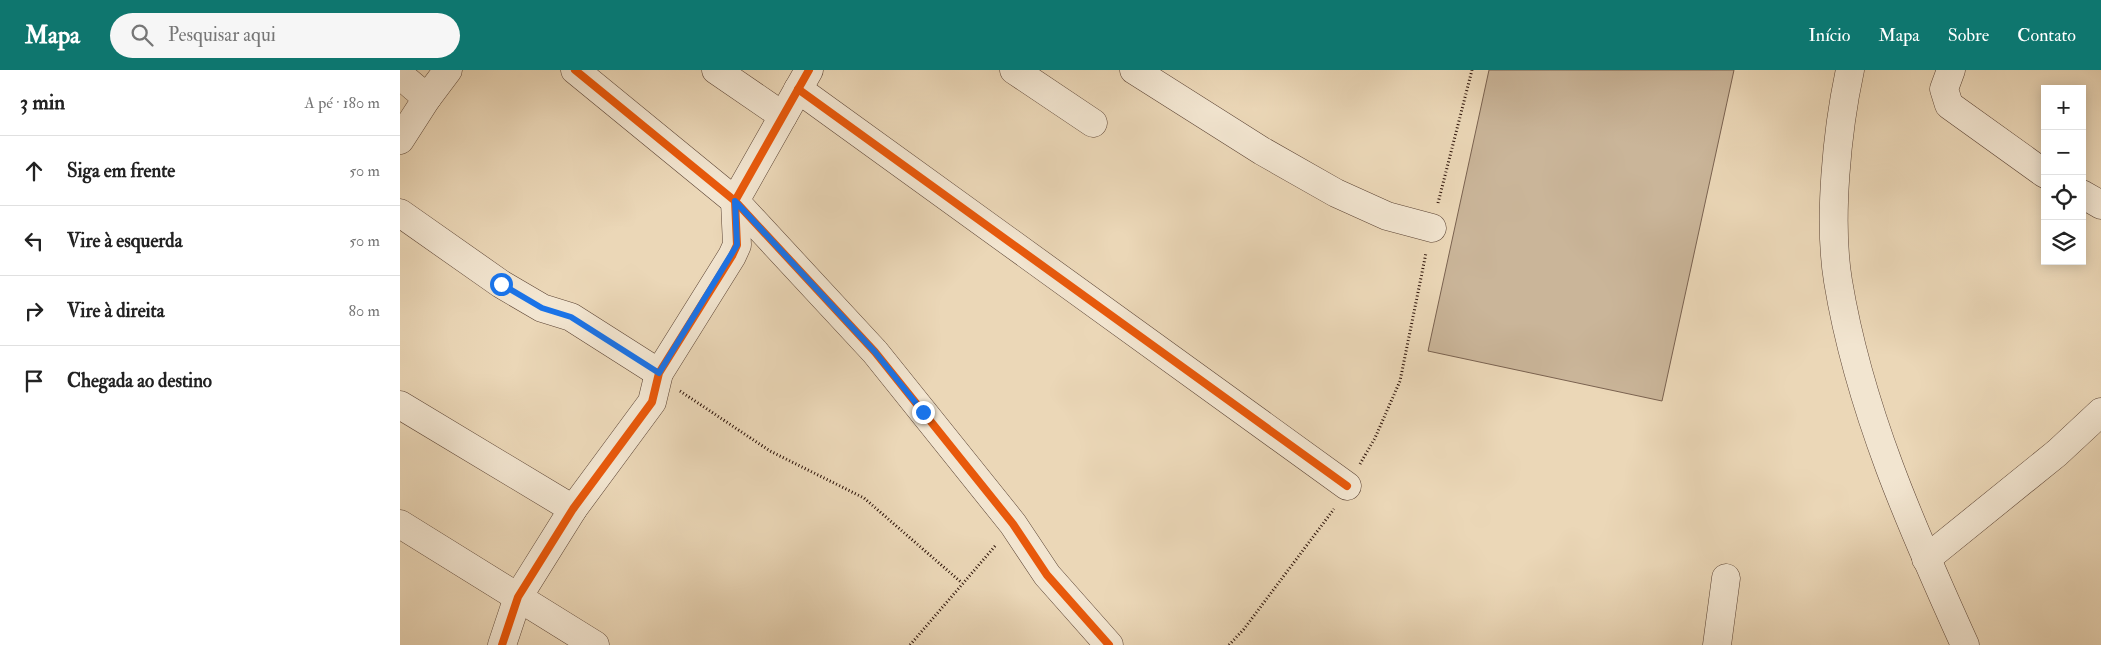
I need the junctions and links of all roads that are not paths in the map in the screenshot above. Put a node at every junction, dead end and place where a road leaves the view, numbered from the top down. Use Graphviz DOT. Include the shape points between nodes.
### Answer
graph roads {
  1 [pos="448,70"];
  2 [pos="575,70"];
  3 [pos="716,70"];
  4 [pos="1014,70"];
  5 [pos="1134,70"];
  6 [pos="1850,70"];
  7 [pos="1951,70"];
  8 [pos="400,75"];
  9 [pos="803,80"];
  10 [pos="426,98"];
  11 [pos="782,116"];
  12 [pos="1093,123"];
  13 [pos="400,140"];
  14 [pos="2041,171"];
  15 [pos="2086,196"];
  16 [pos="735,201"];
  17 [pos="2101,205"];
  18 [pos="400,213"];
  19 [pos="1432,228"];
  20 [pos="659,373"];
  21 [pos="400,405"];
  22 [pos="2097,423"];
  23 [pos="1347,486"];
  24 [pos="573,509"];
  25 [pos="400,524"];
  26 [pos="1926,559"];
  27 [pos="1726,578"];
  28 [pos="518,597"];
  29 [pos="502,645"];
  30 [pos="595,645"];
  31 [pos="1109,645"];
  32 [pos="1717,645"];
  33 [pos="1965,645"];
  1 -- 10 [label="street"];
  2 -- 16 [label="street"];
  3 -- 11 [label="street"];
  4 -- 12 [label="street"];
  5 -- 19 [label="street" via="1262,151 1336,193 1387,216"];
  6 -- 26 [label="street" via="1843,101 1836,172 1838,280 1855,364 1900,496"];
  7 -- 14 [label="street" via="1944,89 1949,105"];
  8 -- 10 [label="street"];
  9 -- 11 [label="street"];
  9 -- 23 [label="street"];
  10 -- 13 [label="street"];
  11 -- 16 [label="street"];
  15 -- 17 [label="street"];
  16 -- 20 [label="street" via="737,245"];
  16 -- 31 [label="street" via="875,352 1014,524 1047,575"];
  18 -- 20 [label="street" via="501,284 542,308 571,317"];
  20 -- 24 [label="street" via="652,402"];
  21 -- 24 [label="street"];
  22 -- 26 [label="street"];
  24 -- 28 [label="street"];
  25 -- 28 [label="street"];
  26 -- 33 [label="street"];
  27 -- 32 [label="street"];
  28 -- 29 [label="street"];
  28 -- 30 [label="street"];
}
